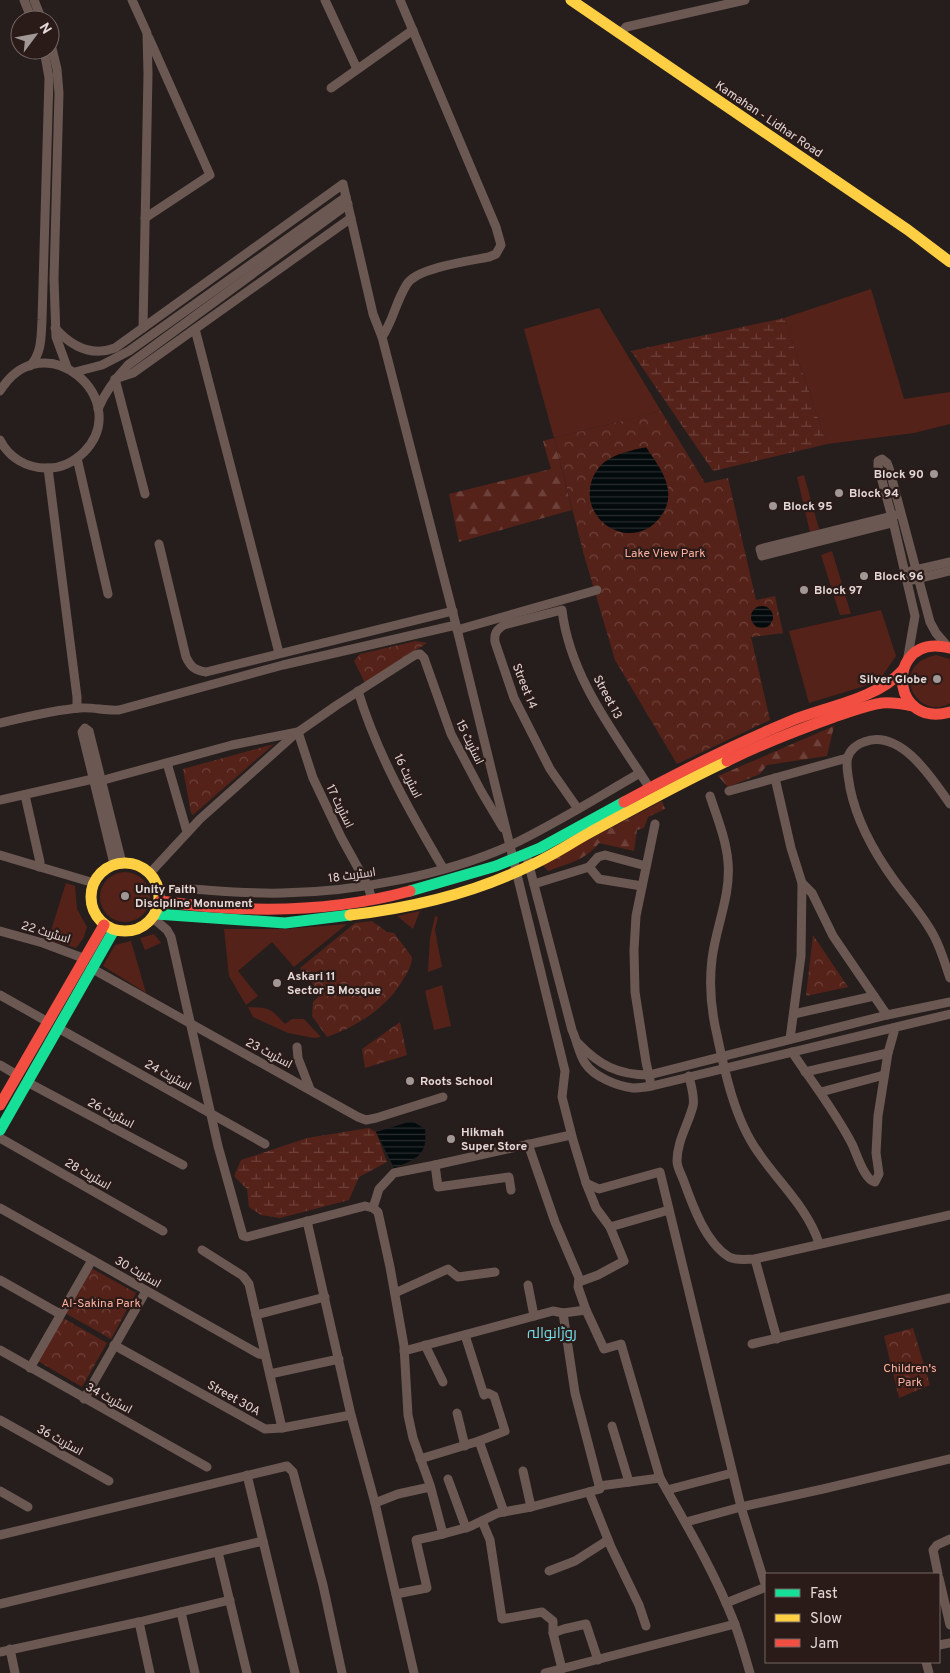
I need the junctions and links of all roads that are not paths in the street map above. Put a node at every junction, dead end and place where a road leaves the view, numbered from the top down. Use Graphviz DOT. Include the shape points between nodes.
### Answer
graph roads {
  1 [pos="132,0"];
  2 [pos="325,0"];
  3 [pos="400,0"];
  4 [pos="570,0"];
  5 [pos="745,0"];
  6 [pos="413,30"];
  7 [pos="147,33"];
  8 [pos="620,34"];
  9 [pos="46,60"];
  10 [pos="55,60"];
  11 [pos="357,70"];
  12 [pos="331,88"];
  13 [pos="347,201"];
  14 [pos="145,218"];
  15 [pos="351,218"];
  16 [pos="950,262"];
  17 [pos="55,328"];
  18 [pos="143,328"];
  19 [pos="195,329"];
  20 [pos="382,337"];
  21 [pos="30,366"];
  22 [pos="71,370"];
  23 [pos="115,379"];
  24 [pos="0,391"];
  25 [pos="98,410"];
  26 [pos="1,443"];
  27 [pos="77,458"];
  28 [pos="48,468"];
  29 [pos="145,494"];
  30 [pos="892,520"];
  31 [pos="903,520"];
  32 [pos="822,538"];
  33 [pos="159,544"];
  34 [pos="950,562"];
  35 [pos="950,571"];
  36 [pos="916,574"];
  37 [pos="906,576"];
  38 [pos="597,590"];
  39 [pos="108,594"];
  40 [pos="562,610"];
  41 [pos="453,611"];
  42 [pos="457,627"];
  43 [pos="950,648"];
  44 [pos="279,653"];
  45 [pos="905,666"];
  46 [pos="358,691"];
  47 [pos="913,706"];
  48 [pos="77,708"];
  49 [pos="950,712"];
  50 [pos="0,723"];
  51 [pos="298,732"];
  52 [pos="848,758"];
  53 [pos="167,763"];
  54 [pos="640,773"];
  55 [pos="775,778"];
  56 [pos="96,780"];
  57 [pos="649,787"];
  58 [pos="729,791"];
  59 [pos="25,794"];
  60 [pos="710,796"];
  61 [pos="0,800"];
  62 [pos="950,804"];
  63 [pos="578,809"];
  64 [pos="655,824"];
  65 [pos="186,832"];
  66 [pos="508,835"];
  67 [pos="510,845"];
  68 [pos="526,854"];
  69 [pos="0,856"];
  70 [pos="513,859"];
  71 [pos="118,864"];
  72 [pos="530,866"];
  73 [pos="646,866"];
  74 [pos="39,867"];
  75 [pos="589,867"];
  76 [pos="442,868"];
  77 [pos="516,872"];
  78 [pos="150,873"];
  79 [pos="94,883"];
  80 [pos="802,883"];
  81 [pos="534,884"];
  82 [pos="368,886"];
  83 [pos="642,886"];
  84 [pos="191,889"];
  85 [pos="372,900"];
  86 [pos="160,901"];
  87 [pos="154,916"];
  88 [pos="109,927"];
  89 [pos="0,931"];
  90 [pos="84,958"];
  91 [pos="91,968"];
  92 [pos="950,978"];
  93 [pos="0,995"];
  94 [pos="874,996"];
  95 [pos="950,1002"];
  96 [pos="794,1014"];
  97 [pos="950,1014"];
  98 [pos="887,1015"];
  99 [pos="189,1022"];
  100 [pos="53,1025"];
  101 [pos="893,1028"];
  102 [pos="790,1039"];
  103 [pos="578,1042"];
  104 [pos="297,1047"];
  105 [pos="792,1052"];
  106 [pos="888,1053"];
  107 [pos="722,1056"];
  108 [pos="0,1065"];
  109 [pos="725,1068"];
  110 [pos="805,1072"];
  111 [pos="17,1075"];
  112 [pos="649,1075"];
  113 [pos="884,1075"];
  114 [pos="689,1076"];
  115 [pos="27,1082"];
  116 [pos="652,1086"];
  117 [pos="310,1089"];
  118 [pos="820,1092"];
  119 [pos="443,1097"];
  120 [pos="0,1105"];
  121 [pos="211,1114"];
  122 [pos="0,1130"];
  123 [pos="571,1135"];
  124 [pos="0,1138"];
  125 [pos="265,1144"];
  126 [pos="528,1144"];
  127 [pos="183,1165"];
  128 [pos="435,1165"];
  129 [pos="586,1183"];
  130 [pos="510,1190"];
  131 [pos="0,1208"];
  132 [pos="373,1208"];
  133 [pos="669,1210"];
  134 [pos="950,1215"];
  135 [pos="307,1221"];
  136 [pos="610,1226"];
  137 [pos="163,1231"];
  138 [pos="819,1243"];
  139 [pos="202,1250"];
  140 [pos="756,1259"];
  141 [pos="92,1260"];
  142 [pos="495,1272"];
  143 [pos="0,1280"];
  144 [pos="579,1282"];
  145 [pos="528,1285"];
  146 [pos="146,1291"];
  147 [pos="395,1293"];
  148 [pos="324,1297"];
  149 [pos="950,1298"];
  150 [pos="586,1310"];
  151 [pos="60,1314"];
  152 [pos="563,1314"];
  153 [pos="256,1315"];
  154 [pos="534,1316"];
  155 [pos="465,1335"];
  156 [pos="777,1339"];
  157 [pos="752,1344"];
  158 [pos="114,1345"];
  159 [pos="424,1346"];
  160 [pos="0,1350"];
  161 [pos="404,1351"];
  162 [pos="265,1355"];
  163 [pos="339,1359"];
  164 [pos="30,1368"];
  165 [pos="270,1374"];
  166 [pos="443,1382"];
  167 [pos="84,1399"];
  168 [pos="457,1413"];
  169 [pos="351,1415"];
  170 [pos="0,1420"];
  171 [pos="612,1426"];
  172 [pos="282,1428"];
  173 [pos="479,1441"];
  174 [pos="465,1446"];
  175 [pos="420,1459"];
  176 [pos="950,1459"];
  177 [pos="207,1467"];
  178 [pos="523,1471"];
  179 [pos="732,1472"];
  180 [pos="247,1474"];
  181 [pos="660,1478"];
  182 [pos="448,1479"];
  183 [pos="109,1481"];
  184 [pos="629,1482"];
  185 [pos="599,1486"];
  186 [pos="430,1487"];
  187 [pos="667,1490"];
  188 [pos="0,1491"];
  189 [pos="589,1492"];
  190 [pos="375,1503"];
  191 [pos="28,1507"];
  192 [pos="531,1507"];
  193 [pos="740,1507"];
  194 [pos="504,1512"];
  195 [pos="482,1521"];
  196 [pos="686,1522"];
  197 [pos="466,1528"];
  198 [pos="443,1534"];
  199 [pos="0,1535"];
  200 [pos="608,1540"];
  201 [pos="263,1541"];
  202 [pos="949,1542"];
  203 [pos="218,1552"];
  204 [pos="549,1571"];
  205 [pos="938,1573"];
  206 [pos="940,1582"];
  207 [pos="765,1584"];
  208 [pos="765,1587"];
  209 [pos="396,1594"];
  210 [pos="230,1600"];
  211 [pos="726,1603"];
  212 [pos="0,1604"];
  213 [pos="181,1612"];
  214 [pos="139,1622"];
  215 [pos="735,1624"];
  216 [pos="950,1625"];
  217 [pos="646,1626"];
  218 [pos="554,1633"];
  219 [pos="10,1649"];
  220 [pos="0,1652"];
  221 [pos="598,1660"];
  222 [pos="562,1669"];
  223 [pos="15,1673"];
  224 [pos="150,1673"];
  225 [pos="195,1673"];
  226 [pos="247,1673"];
  227 [pos="295,1673"];
  228 [pos="342,1673"];
  229 [pos="414,1673"];
  230 [pos="545,1673"];
  231 [pos="750,1673"];
  1 -- 7 [label="street"];
  2 -- 11 [label="street"];
  3 -- 6 [label="street"];
  4 -- 8 [label="street, Kamahan - Lidhar Road"];
  5 -- 8 [label="street" via="626,27"];
  6 -- 11 [label="street"];
  6 -- 20 [label="street" via="501,245 496,254 489,257 417,274 401,296"];
  7 -- 14 [label="street"];
  7 -- 14 [label="street" via="210,175"];
  8 -- 16 [label="street, Kamahan - Lidhar Road"];
  9 -- 21 [label="street" via="49,78 41,345"];
  10 -- 17 [label="street" via="59,93"];
  11 -- 12 [label="street"];
  13 -- 15 [label="street"];
  13 -- 18 [label="street" via="343,184"];
  13 -- 22 [label="street" via="129,351 102,365"];
  13 -- 23 [label="street" via="128,365"];
  14 -- 18 [label="street"];
  15 -- 19 [label="street"];
  15 -- 20 [label="street" via="373,314"];
  17 -- 18 [label="street" via="74,345 105,351 115,348"];
  17 -- 22 [label="street" via="58,348"];
  19 -- 23 [label="street" via="133,373"];
  19 -- 44 [label="street"];
  20 -- 41 [label="street"];
  21 -- 22 [label="street" via="48,364"];
  21 -- 24 [label="street" via="17,372"];
  22 -- 25 [label="street" via="86,382"];
  23 -- 25 [label="street" via="105,392"];
  23 -- 29 [label="street"];
  25 -- 27 [label="street" via="94,437"];
  26 -- 28 [label="street" via="22,462"];
  27 -- 28 [label="street" via="68,464"];
  27 -- 39 [label="street"];
  28 -- 48 [label="street"];
  30 -- 31 [label="street" via="894,515"];
  30 -- 31 [label="street" via="878,466 882,459 889,468"];
  30 -- 32 [label="street"];
  30 -- 37 [label="street"];
  31 -- 36 [label="street"];
  32 -- 32 [label="street" via="762,556 760,549"];
  33 -- 44 [label="street" via="186,657 192,668 206,672"];
  34 -- 36 [label="street"];
  35 -- 36 [label="street"];
  36 -- 37 [label="street"];
  36 -- 43 [label="street" via="930,622"];
  37 -- 45 [label="street" via="915,616"];
  38 -- 42 [label="street"];
  40 -- 54 [label="street, Street 13" via="570,645 587,686"];
  40 -- 63 [label="street, Street 14" via="504,625 494,635 514,698 550,769"];
  41 -- 42 [label="street"];
  41 -- 44 [label="street"];
  42 -- 48 [label="street" via="283,665 119,710"];
  42 -- 66 [label="street"];
  43 -- 45 [label="street" via="926,647 912,655"];
  45 -- 47 [label="street" via="901,680 903,690"];
  45 -- 57 [label="street" via="881,689 743,741"];
  46 -- 51 [label="street"];
  46 -- 66 [label="street, اسٹریٹ 15" via="420,654 450,734"];
  46 -- 76 [label="street, اسٹریٹ 16" via="395,781"];
  47 -- 49 [label="street" via="928,714"];
  47 -- 72 [label="street" via="883,703 864,707 755,748 684,780"];
  48 -- 50 [label="street"];
  51 -- 53 [label="street"];
  51 -- 65 [label="street"];
  51 -- 82 [label="street, اسٹریٹ 17" via="313,778"];
  52 -- 55 [label="street"];
  52 -- 62 [label="street" via="852,749 861,743 871,740 896,743 924,770"];
  52 -- 92 [label="street" via="854,807 865,835 934,935"];
  53 -- 56 [label="street"];
  53 -- 65 [label="street"];
  54 -- 57 [label="street, Street 13"];
  54 -- 63 [label="street, اسٹریٹ 18"];
  55 -- 58 [label="street"];
  55 -- 80 [label="street"];
  56 -- 56 [label="street" via="82,732 85,728 89,731"];
  56 -- 59 [label="street"];
  56 -- 71 [label="street"];
  57 -- 68 [label="street"];
  59 -- 61 [label="street"];
  59 -- 74 [label="street"];
  60 -- 107 [label="street" via="728,862 727,896 712,959 710,990"];
  63 -- 67 [label="street, اسٹریٹ 18"];
  64 -- 73 [label="street"];
  65 -- 78 [label="street"];
  66 -- 67 [label="street"];
  67 -- 70 [label="street"];
  67 -- 76 [label="street, اسٹریٹ 18"];
  68 -- 70 [label="street"];
  68 -- 72 [label="street"];
  69 -- 74 [label="street"];
  70 -- 77 [label="street"];
  70 -- 85 [label="street" via="453,880"];
  71 -- 78 [label="street" via="137,865"];
  71 -- 79 [label="street" via="102,872"];
  72 -- 77 [label="street"];
  72 -- 81 [label="street"];
  73 -- 75 [label="street" via="604,855"];
  73 -- 83 [label="street"];
  74 -- 79 [label="street"];
  75 -- 81 [label="street"];
  75 -- 83 [label="street" via="599,879"];
  76 -- 82 [label="street, اسٹریٹ 18"];
  77 -- 87 [label="street" via="438,899 333,918 285,923"];
  77 -- 123 [label="street" via="565,1071 562,1096"];
  78 -- 86 [label="street" via="158,886"];
  79 -- 88 [label="street" via="91,891 93,910 97,918"];
  80 -- 94 [label="street" via="812,893 833,936"];
  80 -- 96 [label="street" via="801,956"];
  81 -- 103 [label="street" via="572,1030"];
  82 -- 84 [label="street, اسٹریٹ 18" via="282,893"];
  82 -- 85 [label="street, اسٹریٹ 17"];
  83 -- 112 [label="street" via="636,916 635,984"];
  85 -- 86 [label="street" via="295,909 200,907"];
  86 -- 87 [label="street"];
  87 -- 88 [label="street" via="136,930 125,932"];
  87 -- 99 [label="street" via="170,937"];
  88 -- 90 [label="street"];
  88 -- 91 [label="street"];
  89 -- 90 [label="street, اسٹریٹ 22"];
  90 -- 100 [label="street"];
  91 -- 99 [label="street, اسٹریٹ 23"];
  91 -- 100 [label="street"];
  93 -- 100 [label="street, اسٹریٹ 24"];
  94 -- 96 [label="street"];
  94 -- 98 [label="street"];
  95 -- 98 [label="street"];
  96 -- 102 [label="street"];
  97 -- 101 [label="street"];
  98 -- 102 [label="street"];
  99 -- 117 [label="street, اسٹریٹ 23"];
  99 -- 121 [label="street"];
  100 -- 111 [label="street"];
  100 -- 115 [label="street"];
  100 -- 121 [label="street, اسٹریٹ 24"];
  101 -- 105 [label="street"];
  101 -- 106 [label="street"];
  102 -- 107 [label="street"];
  103 -- 112 [label="street" via="607,1066 632,1075"];
  103 -- 116 [label="street" via="585,1063 601,1077 625,1087"];
  104 -- 117 [label="street"];
  105 -- 109 [label="street"];
  105 -- 110 [label="street"];
  106 -- 110 [label="street"];
  106 -- 113 [label="street"];
  107 -- 109 [label="street"];
  107 -- 112 [label="street"];
  108 -- 111 [label="street"];
  109 -- 114 [label="street"];
  109 -- 138 [label="street" via="746,1132 757,1152 798,1203"];
  110 -- 118 [label="street"];
  111 -- 120 [label="street"];
  112 -- 116 [label="street"];
  113 -- 118 [label="street"];
  113 -- 118 [label="street" via="876,1152 880,1174 875,1182 866,1175 852,1143"];
  114 -- 116 [label="street"];
  114 -- 140 [label="street" via="693,1105 677,1162 688,1194 696,1214 720,1250 731,1258"];
  115 -- 122 [label="street"];
  115 -- 127 [label="street, اسٹریٹ 26"];
  117 -- 119 [label="street, اسٹریٹ 23" via="366,1120"];
  121 -- 125 [label="street, اسٹریٹ 24"];
  121 -- 135 [label="street" via="243,1236"];
  123 -- 126 [label="street"];
  123 -- 129 [label="street"];
  124 -- 137 [label="street, اسٹریٹ 28"];
  126 -- 128 [label="street"];
  126 -- 144 [label="street"];
  128 -- 130 [label="street" via="438,1187 509,1178"];
  128 -- 132 [label="street" via="394,1173 379,1189"];
  129 -- 133 [label="street" via="599,1189 660,1172"];
  129 -- 136 [label="street" via="596,1208"];
  131 -- 141 [label="street, اسٹریٹ 30"];
  132 -- 135 [label="street" via="365,1206"];
  132 -- 147 [label="street" via="378,1212"];
  133 -- 136 [label="street"];
  133 -- 179 [label="street"];
  134 -- 138 [label="street"];
  135 -- 148 [label="street"];
  136 -- 144 [label="street" via="624,1261"];
  138 -- 140 [label="street"];
  139 -- 153 [label="street" via="243,1276 249,1284"];
  140 -- 156 [label="street"];
  141 -- 146 [label="street, اسٹریٹ 30"];
  141 -- 151 [label="street"];
  142 -- 147 [label="street" via="458,1277 448,1269"];
  143 -- 151 [label="street"];
  144 -- 150 [label="street"];
  145 -- 154 [label="street"];
  146 -- 158 [label="street"];
  146 -- 162 [label="street, اسٹریٹ 30"];
  147 -- 161 [label="street"];
  148 -- 153 [label="street"];
  148 -- 163 [label="street"];
  149 -- 156 [label="street"];
  150 -- 152 [label="street"];
  150 -- 181 [label="street" via="604,1349 622,1344"];
  151 -- 164 [label="street"];
  152 -- 154 [label="street" via="553,1311"];
  152 -- 185 [label="street" via="575,1393"];
  153 -- 162 [label="street"];
  154 -- 155 [label="street"];
  155 -- 159 [label="street"];
  155 -- 173 [label="street" via="484,1395 494,1396 505,1431"];
  156 -- 157 [label="street"];
  158 -- 167 [label="street"];
  158 -- 172 [label="street, Street 30A" via="264,1429"];
  159 -- 161 [label="street"];
  159 -- 166 [label="street"];
  160 -- 164 [label="street, اسٹریٹ 34"];
  161 -- 175 [label="street" via="408,1415"];
  162 -- 165 [label="street"];
  163 -- 165 [label="street"];
  163 -- 169 [label="street"];
  164 -- 167 [label="street, اسٹریٹ 34"];
  165 -- 172 [label="street"];
  167 -- 177 [label="street, اسٹریٹ 34"];
  168 -- 174 [label="street"];
  169 -- 172 [label="street, Street 30A"];
  169 -- 190 [label="street"];
  170 -- 183 [label="street, اسٹریٹ 36"];
  171 -- 184 [label="street"];
  173 -- 174 [label="street"];
  173 -- 194 [label="street"];
  174 -- 175 [label="street"];
  175 -- 186 [label="street"];
  176 -- 193 [label="street"];
  178 -- 192 [label="street"];
  179 -- 187 [label="street"];
  179 -- 193 [label="street"];
  180 -- 199 [label="street"];
  180 -- 201 [label="street"];
  180 -- 228 [label="street" via="287,1466 293,1472"];
  181 -- 184 [label="street"];
  181 -- 187 [label="street"];
  182 -- 197 [label="street"];
  184 -- 185 [label="street"];
  185 -- 189 [label="street" via="600,1489"];
  186 -- 190 [label="street"];
  186 -- 198 [label="street"];
  187 -- 196 [label="street"];
  188 -- 191 [label="street"];
  189 -- 192 [label="street"];
  189 -- 200 [label="street"];
  190 -- 209 [label="street"];
  192 -- 194 [label="street"];
  193 -- 196 [label="street"];
  193 -- 207 [label="street"];
  194 -- 195 [label="street"];
  195 -- 197 [label="street"];
  195 -- 218 [label="street" via="490,1540 502,1619 542,1612 553,1621"];
  196 -- 211 [label="street"];
  197 -- 198 [label="street"];
  198 -- 209 [label="street" via="416,1540 427,1588"];
  200 -- 204 [label="street" via="576,1561"];
  200 -- 217 [label="street"];
  201 -- 203 [label="street"];
  201 -- 227 [label="street"];
  202 -- 205 [label="street" via="937,1545 933,1550"];
  203 -- 210 [label="street"];
  203 -- 212 [label="street"];
  206 -- 216 [label="street"];
  208 -- 211 [label="street"];
  209 -- 229 [label="street"];
  210 -- 213 [label="street"];
  210 -- 226 [label="street"];
  211 -- 215 [label="street"];
  213 -- 214 [label="street"];
  213 -- 225 [label="street"];
  214 -- 219 [label="street"];
  214 -- 224 [label="street"];
  215 -- 221 [label="street"];
  215 -- 231 [label="street"];
  218 -- 221 [label="street" via="586,1624"];
  218 -- 222 [label="street"];
  219 -- 220 [label="street"];
  219 -- 223 [label="street"];
  221 -- 222 [label="street"];
  222 -- 230 [label="street"];
}
